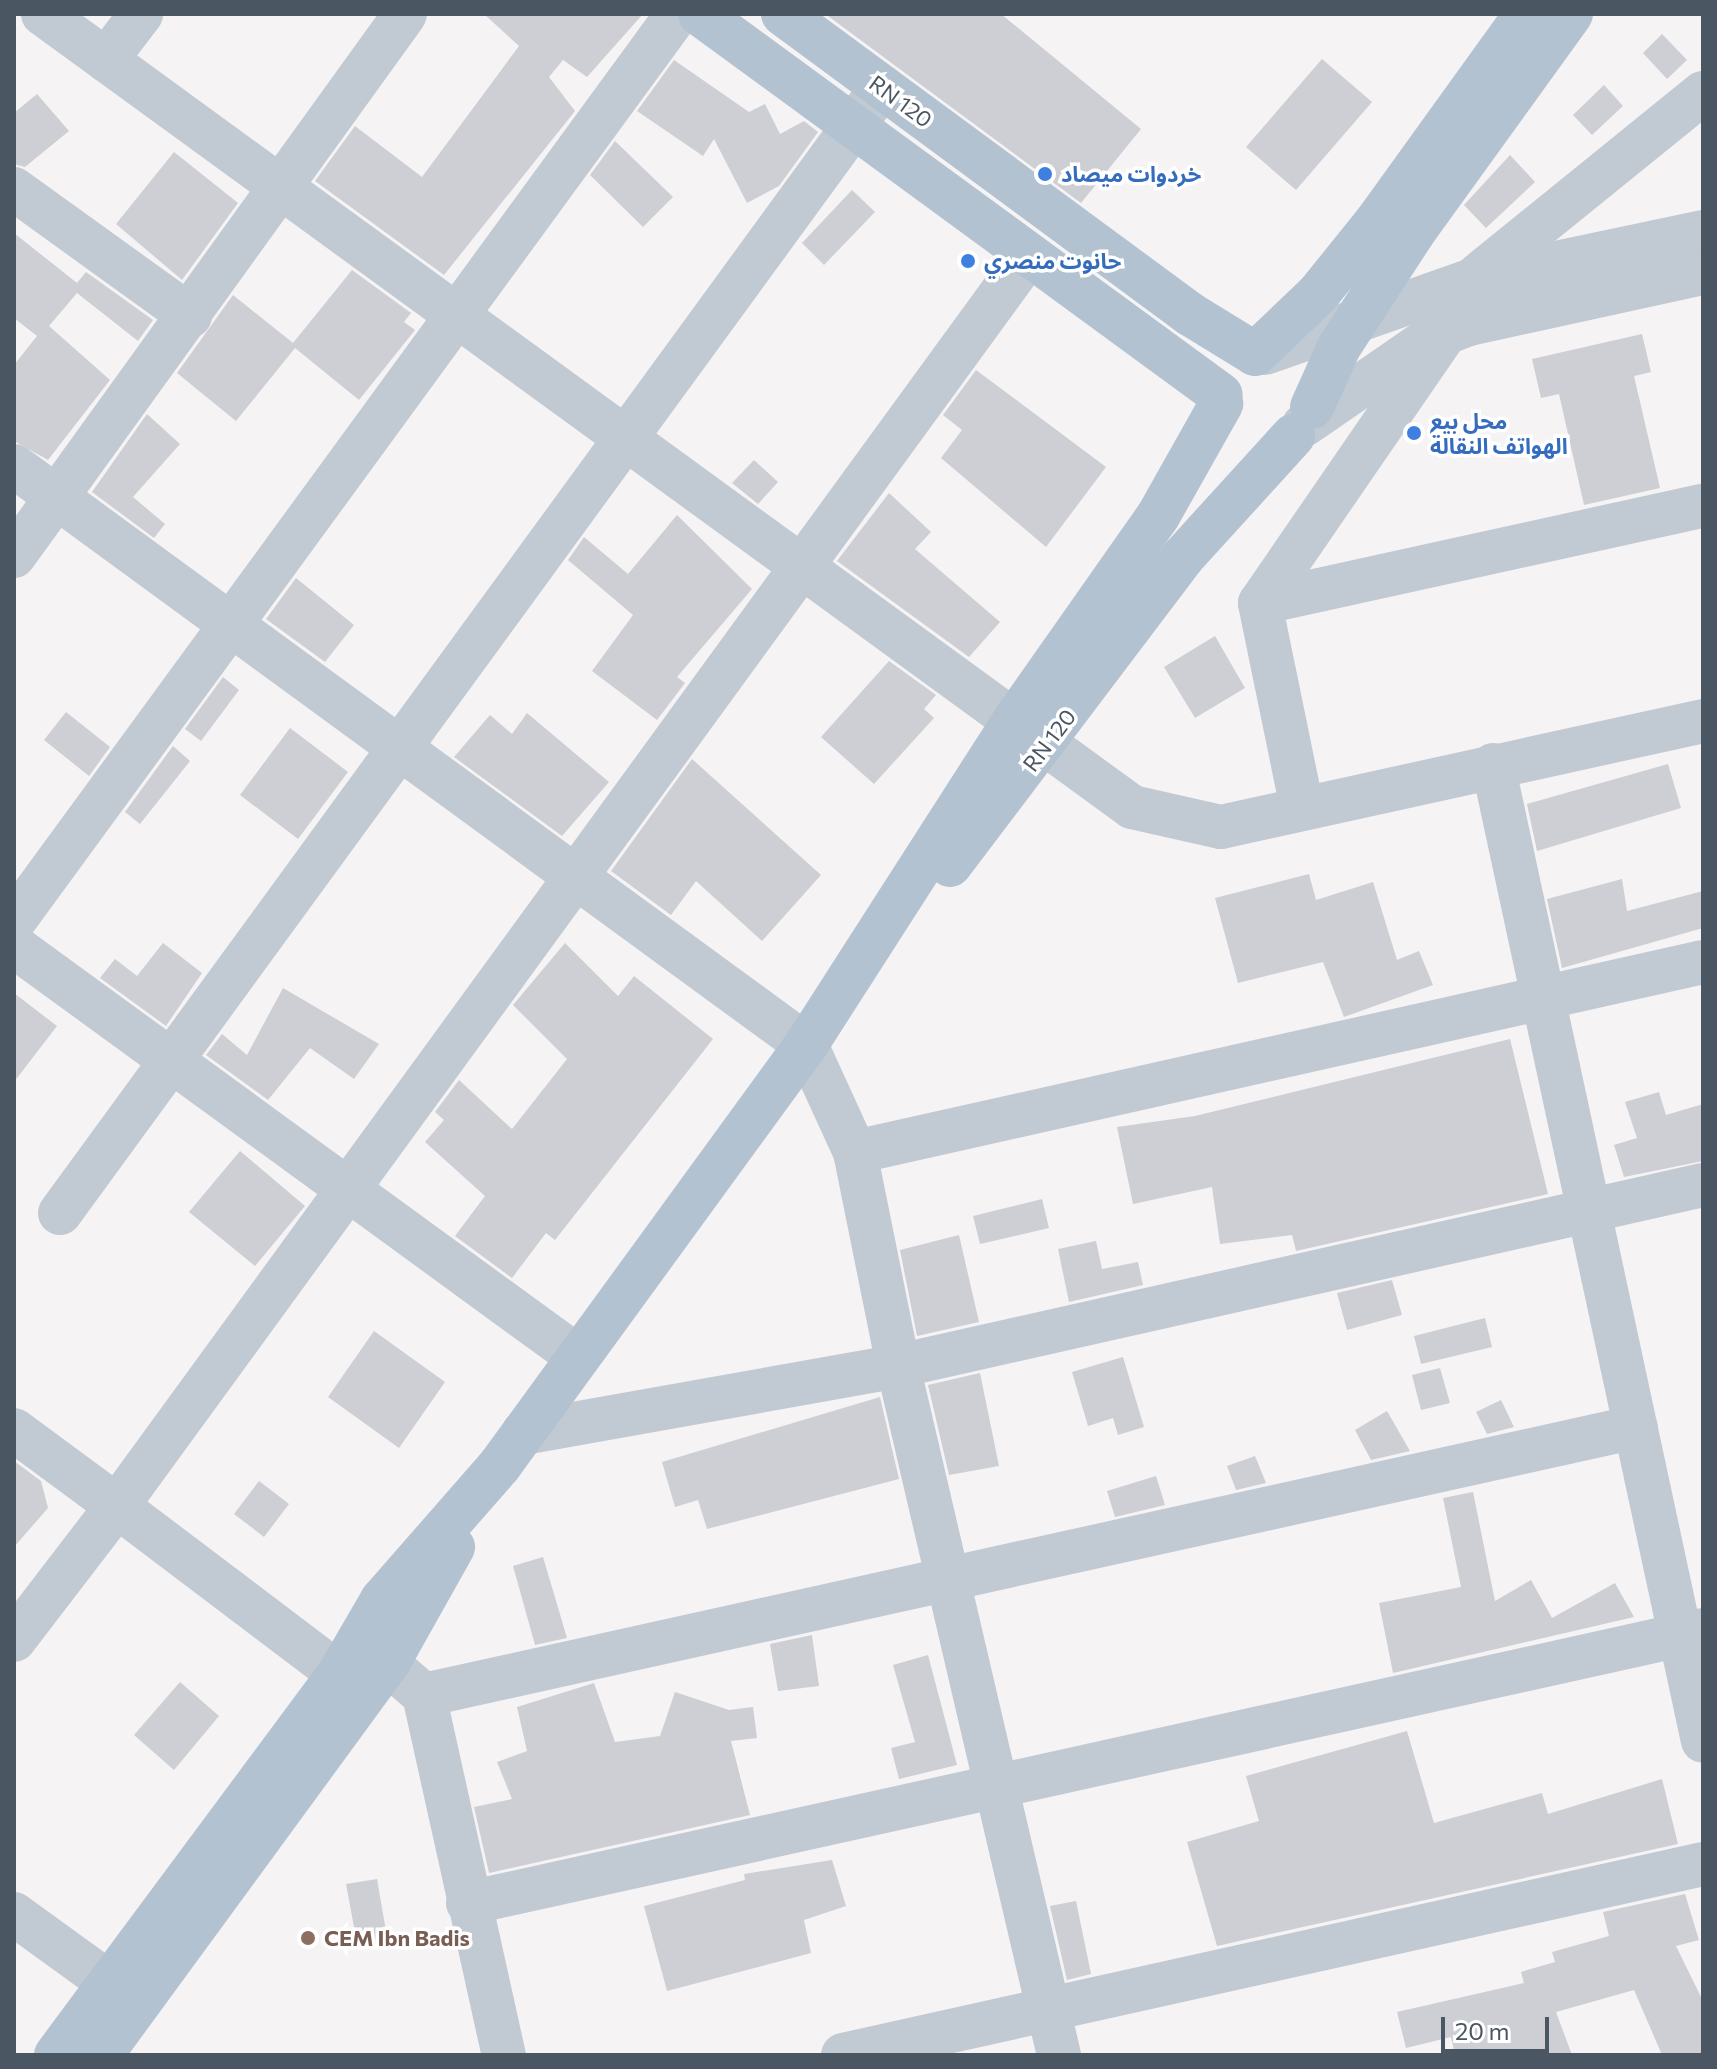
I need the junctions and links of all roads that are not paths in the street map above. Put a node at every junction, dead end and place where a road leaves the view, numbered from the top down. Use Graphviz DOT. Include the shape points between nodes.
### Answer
graph roads {
  1 [pos="43,14"];
  2 [pos="141,14"];
  3 [pos="405,14"];
  4 [pos="677,14"];
  5 [pos="700,14"];
  6 [pos="783,14"];
  7 [pos="1526,14"];
  8 [pos="1571,14"];
  9 [pos="106,60"];
  10 [pos="882,87"];
  11 [pos="1703,93"];
  12 [pos="855,127"];
  13 [pos="14,189"];
  14 [pos="283,189"];
  15 [pos="1703,232"];
  16 [pos="1029,255"];
  17 [pos="1703,273"];
  18 [pos="1470,281"];
  19 [pos="455,314"];
  20 [pos="190,316"];
  21 [pos="1358,317"];
  22 [pos="1446,332"];
  23 [pos="1260,353"];
  24 [pos="1221,400"];
  25 [pos="1303,423"];
  26 [pos="627,438"];
  27 [pos="14,466"];
  28 [pos="57,497"];
  29 [pos="1703,506"];
  30 [pos="14,556"];
  31 [pos="803,565"];
  32 [pos="1260,603"];
  33 [pos="229,622"];
  34 [pos="1703,721"];
  35 [pos="1032,730"];
  36 [pos="401,747"];
  37 [pos="1493,765"];
  38 [pos="1302,808"];
  39 [pos="575,876"];
  40 [pos="14,921"];
  41 [pos="14,946"];
  42 [pos="1703,962"];
  43 [pos="1544,997"];
  44 [pos="806,1045"];
  45 [pos="170,1060"];
  46 [pos="855,1152"];
  47 [pos="1703,1185"];
  48 [pos="346,1188"];
  49 [pos="1590,1210"];
  50 [pos="60,1213"];
  51 [pos="578,1357"];
  52 [pos="898,1366"];
  53 [pos="1636,1427"];
  54 [pos="14,1430"];
  55 [pos="511,1449"];
  56 [pos="117,1506"];
  57 [pos="949,1573"];
  58 [pos="1692,1632"];
  59 [pos="14,1640"];
  60 [pos="388,1663"];
  61 [pos="339,1674"];
  62 [pos="424,1695"];
  63 [pos="1703,1741"];
  64 [pos="1000,1781"];
  65 [pos="1703,1864"];
  66 [pos="468,1903"];
  67 [pos="14,1914"];
  68 [pos="108,1982"];
  69 [pos="1050,2010"];
  70 [pos="56,2055"];
  71 [pos="101,2055"];
  72 [pos="504,2055"];
  73 [pos="843,2055"];
  74 [pos="1059,2055"];
  1 -- 9 [label="street"];
  2 -- 9 [label="street"];
  3 -- 14 [label="street"];
  4 -- 19 [label="street"];
  5 -- 12 [label="main road"];
  6 -- 10 [label="main road, RN 120"];
  7 -- 23 [label="main road" via="1376,222 1318,294"];
  8 -- 21 [label="main road, RN 120"];
  9 -- 14 [label="street"];
  10 -- 12 [label="street"];
  10 -- 23 [label="main road, RN 120" via="1190,314"];
  11 -- 18 [label="street"];
  12 -- 16 [label="main road"];
  12 -- 26 [label="street"];
  13 -- 20 [label="street"];
  14 -- 19 [label="street"];
  14 -- 20 [label="street"];
  15 -- 18 [label="street"];
  16 -- 24 [label="main road"];
  16 -- 31 [label="street"];
  17 -- 22 [label="street"];
  18 -- 21 [label="street"];
  19 -- 26 [label="street"];
  19 -- 33 [label="street"];
  20 -- 28 [label="street"];
  21 -- 23 [label="street"];
  21 -- 25 [label="main road, RN 120"];
  22 -- 25 [label="street"];
  22 -- 32 [label="street"];
  23 -- 24 [label="main road" via="1228,371"];
  23 -- 25 [label="main road" via="1297,364"];
  24 -- 25 [label="main road" via="1247,440 1262,444"];
  24 -- 35 [label="main road, RN 120"];
  25 -- 35 [label="main road, RN 120"];
  26 -- 31 [label="street"];
  26 -- 36 [label="street"];
  27 -- 28 [label="street"];
  28 -- 30 [label="street"];
  28 -- 33 [label="street"];
  29 -- 32 [label="street"];
  31 -- 35 [label="street"];
  31 -- 39 [label="street"];
  32 -- 38 [label="street"];
  33 -- 36 [label="street"];
  33 -- 40 [label="street"];
  34 -- 37 [label="street"];
  35 -- 38 [label="street" via="1132,807 1172,822 1221,827"];
  35 -- 44 [label="main road, RN 120"];
  36 -- 39 [label="street"];
  36 -- 45 [label="street"];
  37 -- 38 [label="street"];
  37 -- 43 [label="street"];
  39 -- 44 [label="street"];
  39 -- 48 [label="street"];
  41 -- 45 [label="street"];
  42 -- 43 [label="street"];
  43 -- 46 [label="street"];
  43 -- 49 [label="street"];
  44 -- 46 [label="street"];
  44 -- 51 [label="main road, RN 120"];
  45 -- 48 [label="street"];
  45 -- 50 [label="street"];
  46 -- 52 [label="street"];
  47 -- 49 [label="street"];
  48 -- 51 [label="street"];
  48 -- 56 [label="street"];
  49 -- 52 [label="street"];
  49 -- 53 [label="street"];
  51 -- 55 [label="main road, RN 120"];
  52 -- 55 [label="street"];
  52 -- 57 [label="street"];
  53 -- 57 [label="street"];
  53 -- 58 [label="street"];
  54 -- 56 [label="street"];
  55 -- 60 [label="main road"];
  55 -- 61 [label="main road, RN 120" via="382,1600"];
  56 -- 59 [label="street"];
  56 -- 61 [label="street"];
  57 -- 62 [label="street"];
  57 -- 64 [label="street"];
  58 -- 63 [label="street"];
  58 -- 64 [label="street"];
  60 -- 62 [label="street"];
  60 -- 71 [label="main road"];
  61 -- 68 [label="main road, RN 120"];
  62 -- 66 [label="street"];
  64 -- 66 [label="street"];
  64 -- 69 [label="street"];
  65 -- 69 [label="street"];
  66 -- 72 [label="street"];
  67 -- 68 [label="street"];
  68 -- 70 [label="main road, RN 120"];
  69 -- 73 [label="street"];
  69 -- 74 [label="street"];
}
